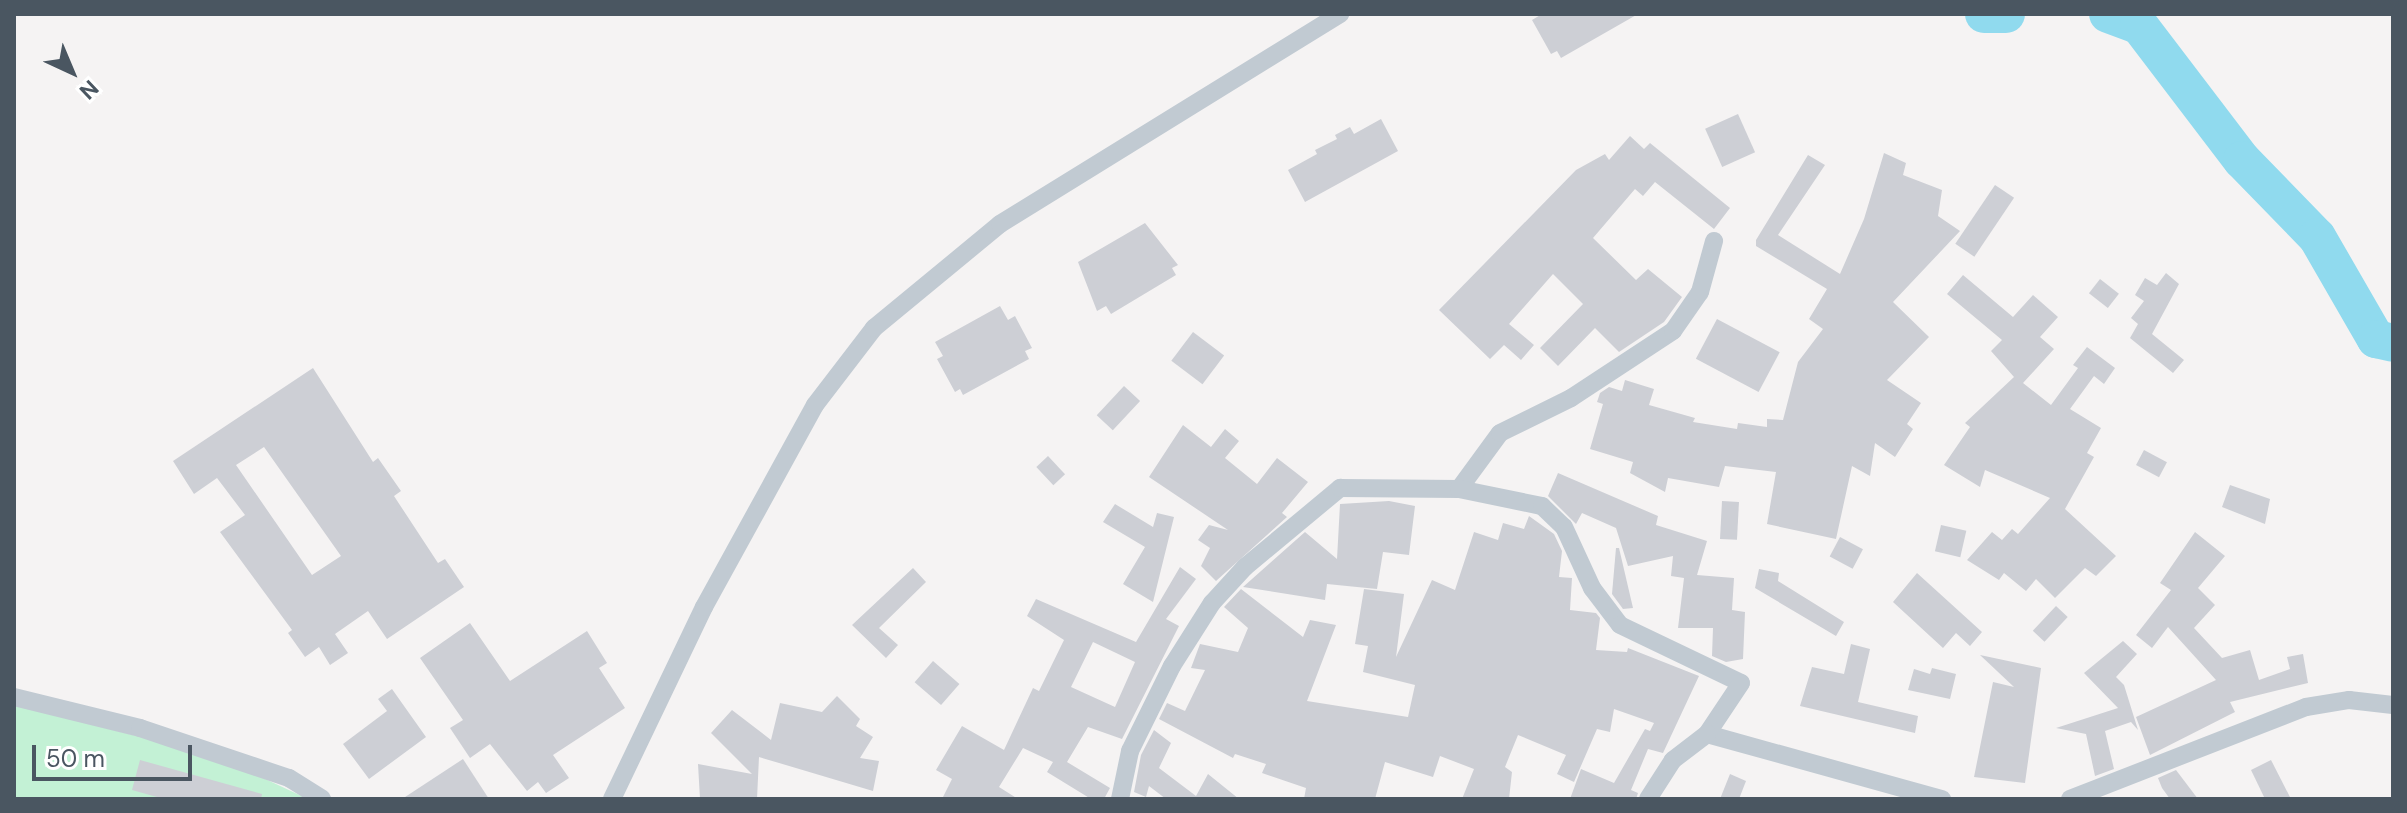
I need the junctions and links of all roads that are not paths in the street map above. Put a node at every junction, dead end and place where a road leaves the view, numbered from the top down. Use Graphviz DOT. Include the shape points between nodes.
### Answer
graph roads {
  1 [pos="1340,14"];
  2 [pos="1714,241"];
  3 [pos="1459,489"];
  4 [pos="14,697"];
  5 [pos="2392,703"];
  6 [pos="1707,734"];
  7 [pos="322,799"];
  8 [pos="612,799"];
  9 [pos="1120,799"];
  10 [pos="1648,799"];
  11 [pos="1942,799"];
  12 [pos="2070,799"];
  1 -- 8 [label="street" via="1000,224 874,328 815,405 704,607"];
  2 -- 3 [label="street" via="1696,301 1673,331 1571,398 1500,433"];
  3 -- 6 [label="street" via="1542,506 1564,527 1592,588 1620,625 1741,683"];
  3 -- 9 [label="street" via="1340,488 1245,567 1212,603 1172,666 1130,751"];
  4 -- 7 [label="street" via="140,728 289,778"];
  5 -- 12 [label="street" via="2349,700 2306,707"];
  6 -- 10 [label="street" via="1673,760"];
  6 -- 11 [label="street"];
}
